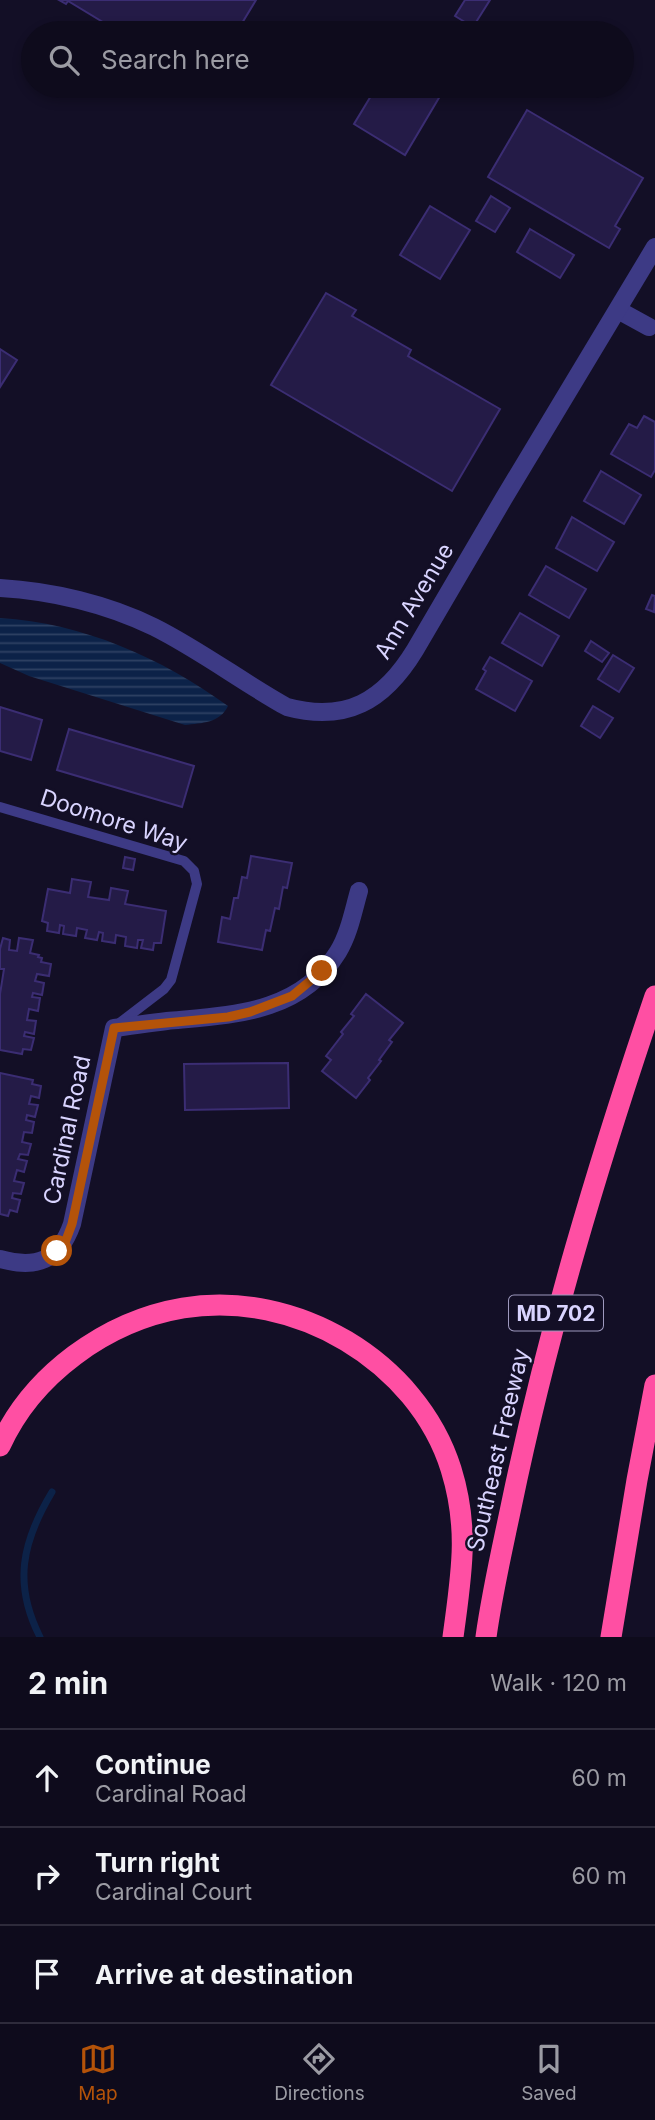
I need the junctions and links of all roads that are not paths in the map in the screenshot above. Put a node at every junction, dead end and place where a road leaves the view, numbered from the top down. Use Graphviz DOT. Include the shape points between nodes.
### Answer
graph roads {
  1 [pos="655,247"];
  2 [pos="618,310"];
  3 [pos="649,327"];
  4 [pos="0,588"];
  5 [pos="0,807"];
  6 [pos="359,891"];
  7 [pos="655,996"];
  8 [pos="114,1028"];
  9 [pos="0,1259"];
  10 [pos="655,1385"];
  11 [pos="0,1446"];
  12 [pos="453,1637"];
  13 [pos="486,1637"];
  14 [pos="611,1637"];
  1 -- 2 [label="street, Ann Avenue"];
  2 -- 3 [label="street"];
  2 -- 4 [label="street, Ann Avenue" via="401,673 380,694 360,704 329,713 287,707 154,627 68,597"];
  5 -- 8 [label="lane, Doomore Way" via="184,861 194,871 197,884 171,980"];
  6 -- 8 [label="street" via="337,953 292,996 228,1017"];
  7 -- 13 [label="highway, Southeast Freeway / MD 702" via="559,1301 523,1447"];
  8 -- 9 [label="street, Cardinal Road" via="66,1240 57,1251 32,1264"];
  10 -- 14 [label="highway"];
  11 -- 12 [label="highway" via="42,1384 90,1344 111,1333 184,1308 257,1309 301,1319 378,1362 409,1393 432,1426 451,1467 461,1506 464,1554"];
}
